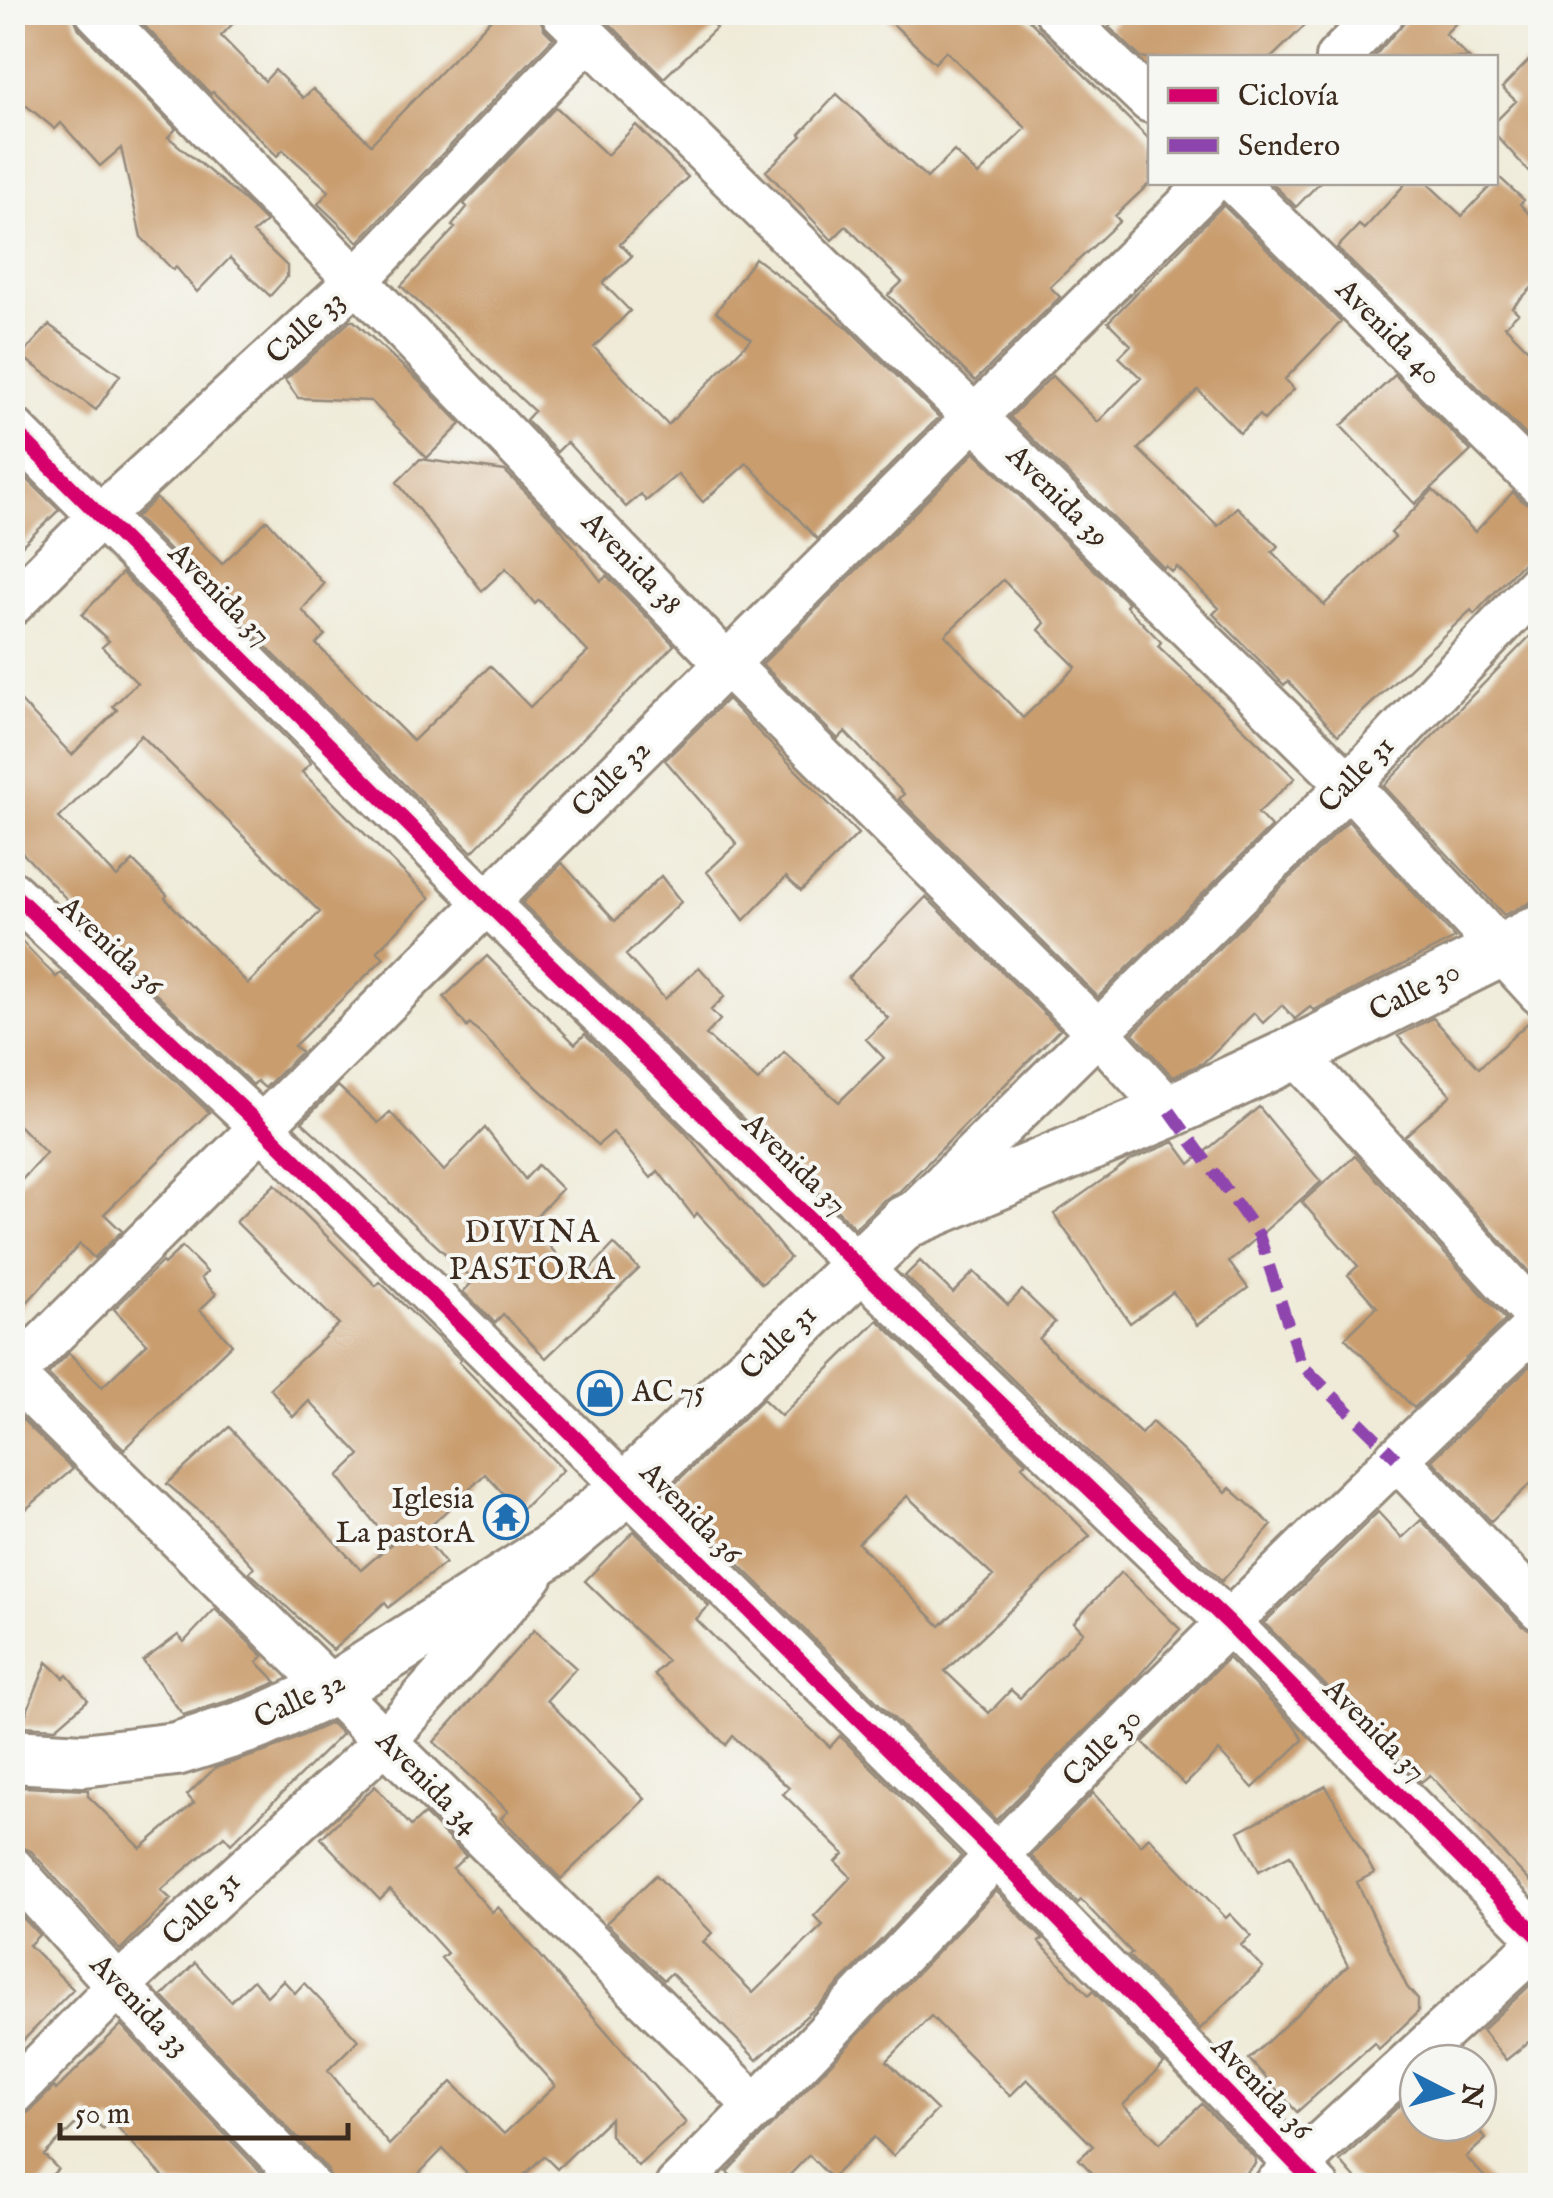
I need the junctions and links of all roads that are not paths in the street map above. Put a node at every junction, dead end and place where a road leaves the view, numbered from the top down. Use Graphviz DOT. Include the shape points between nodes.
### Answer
graph roads {
  1 [pos="97,12"];
  2 [pos="1057,12"];
  3 [pos="1382,12"];
  4 [pos="574,26"];
  5 [pos="1340,55"];
  6 [pos="1148,99"];
  7 [pos="1208,185"];
  8 [pos="1238,185"];
  9 [pos="355,282"];
  10 [pos="976,417"];
  11 [pos="12,428"];
  12 [pos="1540,484"];
  13 [pos="100,516"];
  14 [pos="1540,583"];
  15 [pos="12,604"];
  16 [pos="728,664"];
  17 [pos="1349,785"];
  18 [pos="12,893"];
  19 [pos="487,903"];
  20 [pos="1521,939"];
  21 [pos="1540,993"];
  22 [pos="1097,1031"];
  23 [pos="1295,1053"];
  24 [pos="1170,1111"];
  25 [pos="262,1127"];
  26 [pos="905,1222"];
  27 [pos="858,1267"];
  28 [pos="1540,1321"];
  29 [pos="13,1375"];
  30 [pos="1396,1458"];
  31 [pos="626,1489"];
  32 [pos="555,1548"];
  33 [pos="1540,1610"];
  34 [pos="1228,1622"];
  35 [pos="334,1688"];
  36 [pos="384,1742"];
  37 [pos="12,1756"];
  38 [pos="996,1855"];
  39 [pos="12,1868"];
  40 [pos="1540,1940"];
  41 [pos="118,1986"];
  42 [pos="12,2094"];
  43 [pos="757,2108"];
  44 [pos="1297,2179"];
  45 [pos="309,2186"];
  46 [pos="677,2186"];
  1 -- 9 [label="street, Avenida 38"];
  2 -- 6 [label="street"];
  3 -- 5 [label="street"];
  4 -- 9 [label="street, Calle 33"];
  4 -- 10 [label="street, Avenida 39"];
  7 -- 10 [label="street, Calle 32"];
  8 -- 12 [label="street, Avenida 40"];
  9 -- 13 [label="street, Calle 33"];
  9 -- 16 [label="street, Avenida 38"];
  10 -- 16 [label="street, Calle 32"];
  10 -- 17 [label="street, Avenida 39"];
  11 -- 13 [label="street, Avenida 37"];
  13 -- 15 [label="street, Calle 33"];
  13 -- 19 [label="street, Avenida 37"];
  14 -- 17 [label="street, Calle 31"];
  16 -- 19 [label="street, Calle 32"];
  16 -- 22 [label="street, Avenida 38"];
  17 -- 20 [label="street, Avenida 39"];
  17 -- 22 [label="street, Calle 31"];
  18 -- 25 [label="street, Avenida 36"];
  19 -- 25 [label="street, Calle 32"];
  19 -- 27 [label="street, Avenida 37"];
  20 -- 21 [label="street, Avenida 39"];
  20 -- 23 [label="main road, Calle 30"];
  22 -- 24 [label="street, Avenida 38"];
  22 -- 26 [label="street, Calle 31"];
  23 -- 24 [label="main road, Calle 30"];
  23 -- 28 [label="street"];
  24 -- 26 [label="main road, Calle 30"];
  25 -- 29 [label="street, Calle 32"];
  25 -- 31 [label="street, Avenida 36"];
  26 -- 27 [label="main road, Calle 31"];
  27 -- 31 [label="main road, Calle 31"];
  27 -- 34 [label="street, Avenida 37"];
  28 -- 30 [label="street, Calle 30"];
  29 -- 35 [label="street, Avenida 34"];
  30 -- 33 [label="street"];
  30 -- 34 [label="street, Calle 30"];
  31 -- 32 [label="main road, Calle 31"];
  31 -- 38 [label="street, Avenida 36"];
  32 -- 35 [label="main road, Calle 32"];
  32 -- 36 [label="street, Calle 31"];
  34 -- 38 [label="street, Calle 30"];
  34 -- 40 [label="street, Avenida 37"];
  35 -- 36 [label="street, Avenida 34"];
  35 -- 37 [label="main road, Calle 32" via="258,1723 176,1749 82,1760"];
  36 -- 41 [label="street, Calle 31"];
  36 -- 43 [label="street, Avenida 34"];
  38 -- 43 [label="street, Calle 30"];
  38 -- 44 [label="street, Avenida 36"];
  39 -- 41 [label="street, Avenida 33"];
  40 -- 44 [label="street"];
  41 -- 42 [label="street, Calle 31"];
  41 -- 45 [label="street, Avenida 33"];
  43 -- 46 [label="street, Calle 30"];
}
